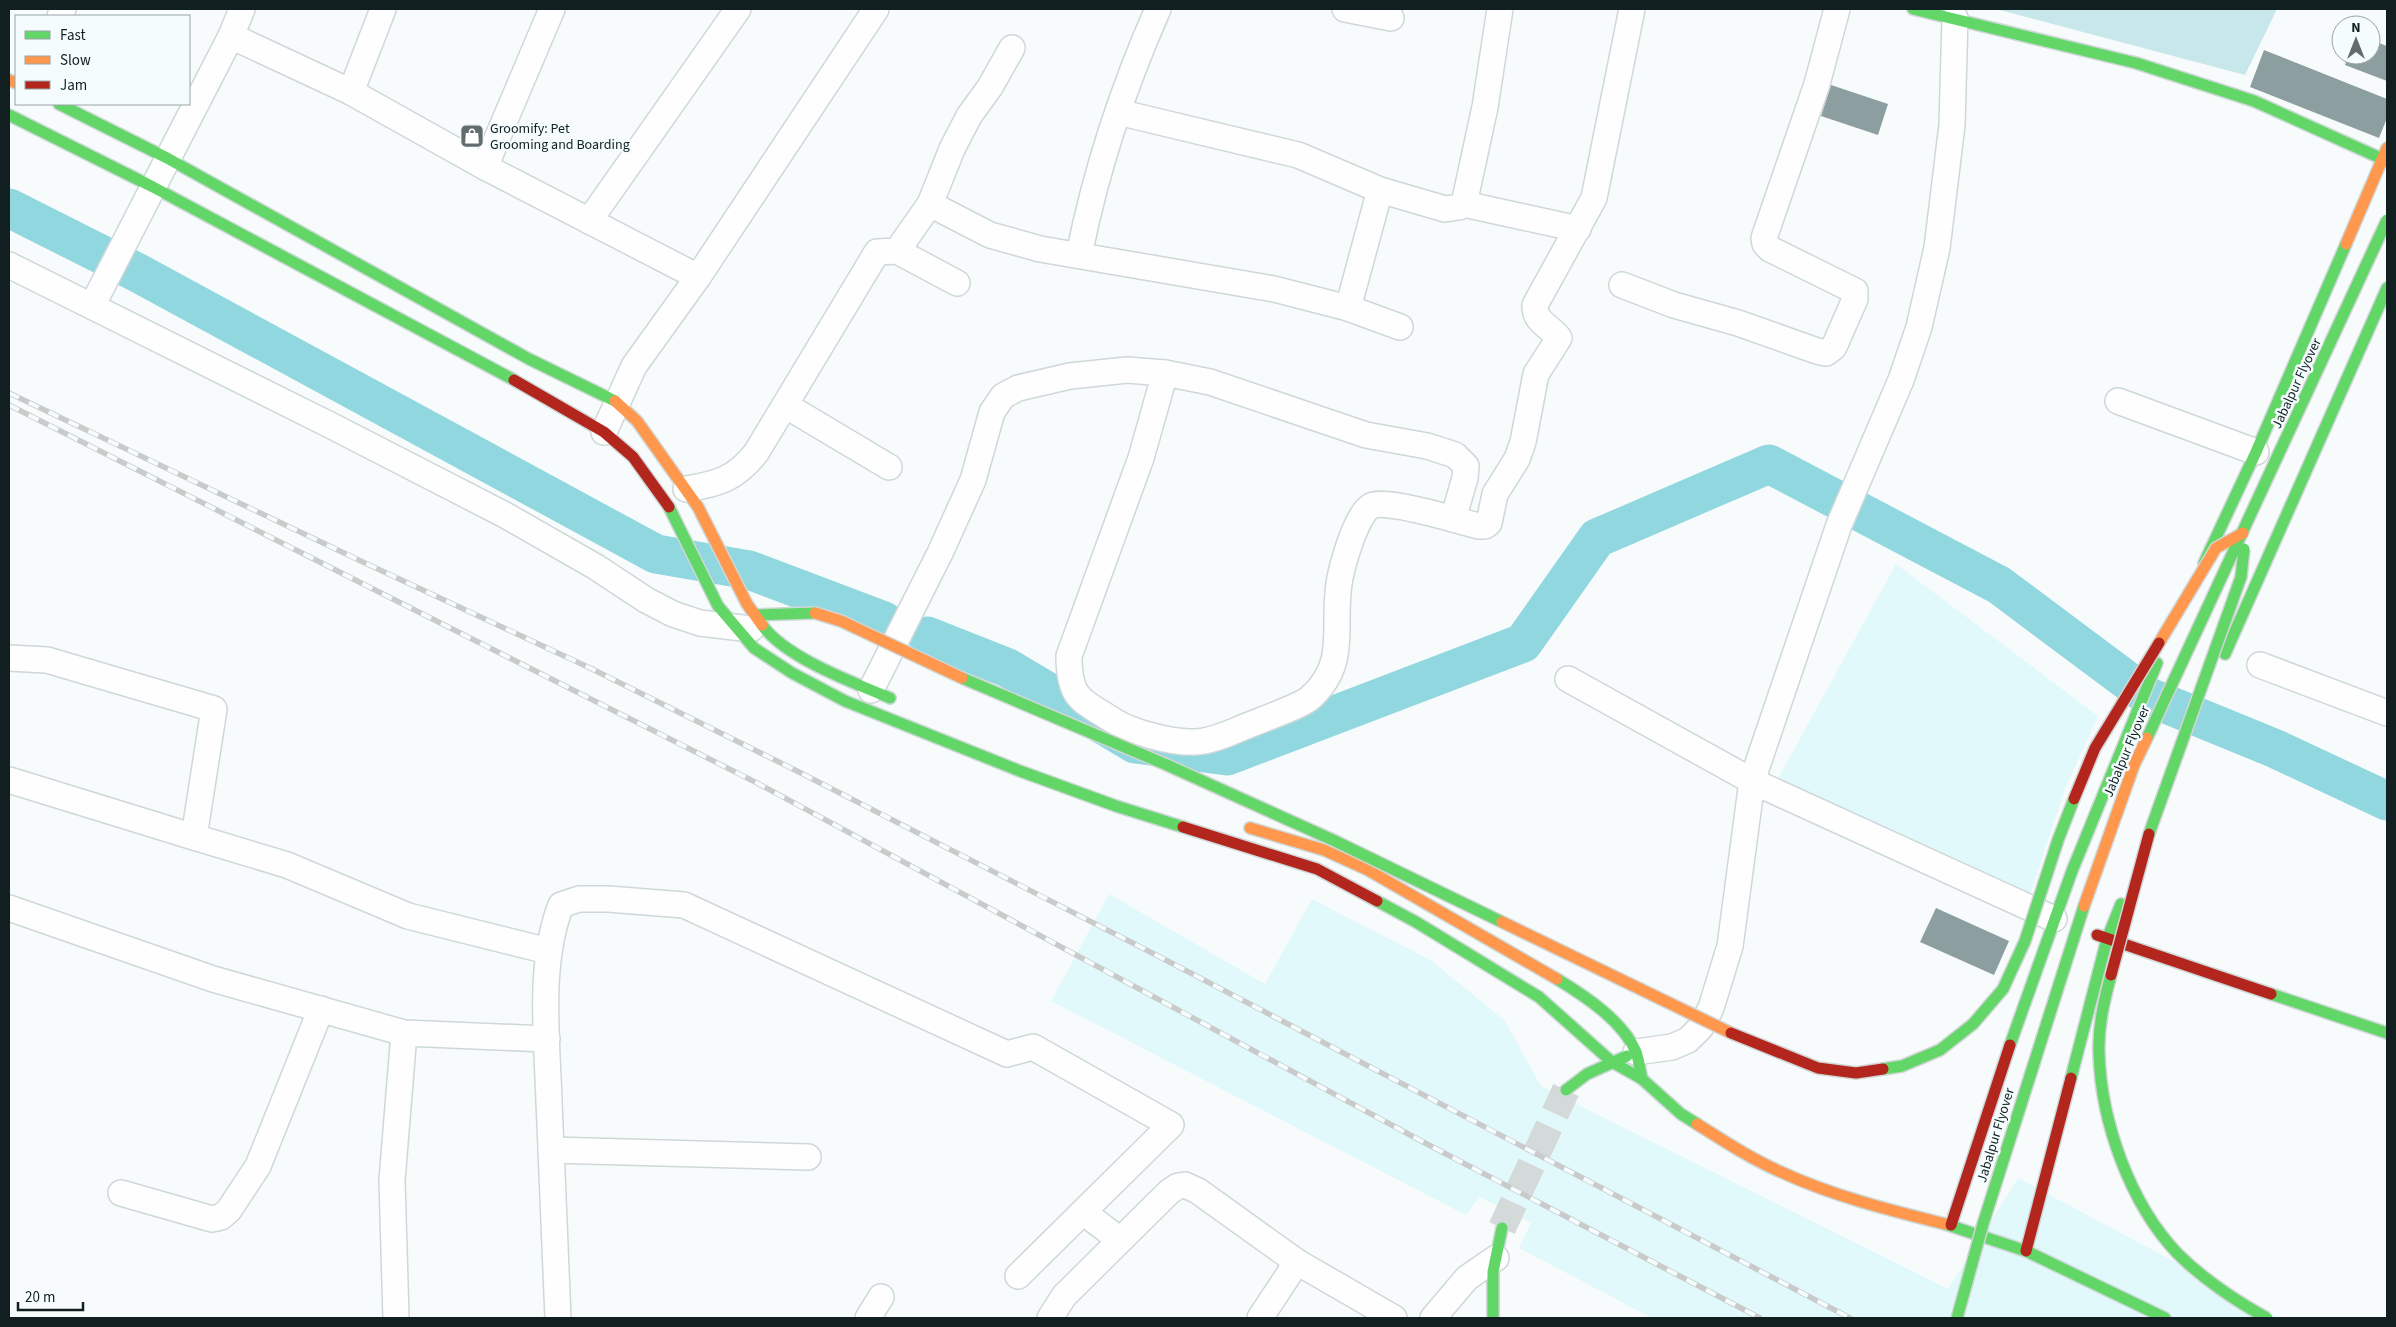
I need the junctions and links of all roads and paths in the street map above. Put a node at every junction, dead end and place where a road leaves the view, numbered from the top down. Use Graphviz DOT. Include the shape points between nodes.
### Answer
graph roads {
  1 [pos="242,9"];
  2 [pos="383,9"];
  3 [pos="552,9"];
  4 [pos="738,9"];
  5 [pos="876,9"];
  6 [pos="1158,9"];
  7 [pos="1345,9"];
  8 [pos="1500,9"];
  9 [pos="1632,9"];
  10 [pos="1836,9"];
  11 [pos="1913,9"];
  12 [pos="1392,18"];
  13 [pos="1954,18"];
  14 [pos="231,36"];
  15 [pos="1012,48"];
  16 [pos="351,92"];
  17 [pos="61,105"];
  18 [pos="1118,112"];
  19 [pos="9,115"];
  20 [pos="2386,156"];
  21 [pos="168,158"];
  22 [pos="485,167"];
  23 [pos="153,187"];
  24 [pos="1380,190"];
  25 [pos="930,204"];
  26 [pos="1464,204"];
  27 [pos="2387,220"];
  28 [pos="589,221"];
  29 [pos="1578,229"];
  30 [pos="897,251"];
  31 [pos="1079,255"];
  32 [pos="9,265"];
  33 [pos="698,277"];
  34 [pos="957,283"];
  35 [pos="1622,285"];
  36 [pos="2387,288"];
  37 [pos="98,296"];
  38 [pos="1348,308"];
  39 [pos="1400,327"];
  40 [pos="1165,373"];
  41 [pos="2118,401"];
  42 [pos="618,402"];
  43 [pos="785,405"];
  44 [pos="604,432"];
  45 [pos="2256,452"];
  46 [pos="889,467"];
  47 [pos="692,498"];
  48 [pos="1453,520"];
  49 [pos="2245,528"];
  50 [pos="752,624"];
  51 [pos="9,658"];
  52 [pos="2260,665"];
  53 [pos="1568,679"];
  54 [pos="872,690"];
  55 [pos="899,702"];
  56 [pos="2387,713"];
  57 [pos="9,780"];
  58 [pos="1752,781"];
  59 [pos="1239,825"];
  60 [pos="194,837"];
  61 [pos="9,908"];
  62 [pos="2054,919"];
  63 [pos="2107,939"];
  64 [pos="548,951"];
  65 [pos="321,1009"];
  66 [pos="404,1032"];
  67 [pos="2387,1033"];
  68 [pos="547,1039"];
  69 [pos="1636,1052"];
  70 [pos="1612,1062"];
  71 [pos="1642,1079"];
  72 [pos="1566,1090"];
  73 [pos="551,1150"];
  74 [pos="808,1157"];
  75 [pos="121,1193"];
  76 [pos="1083,1212"];
  77 [pos="1951,1225"];
  78 [pos="1502,1228"];
  79 [pos="1120,1240"];
  80 [pos="2026,1252"];
  81 [pos="1496,1258"];
  82 [pos="1296,1262"];
  83 [pos="1018,1276"];
  84 [pos="881,1297"];
  85 [pos="396,1318"];
  86 [pos="558,1318"];
  87 [pos="868,1318"];
  88 [pos="1050,1318"];
  89 [pos="1260,1318"];
  90 [pos="1394,1318"];
  91 [pos="1433,1318"];
  92 [pos="1493,1318"];
  93 [pos="1958,1318"];
  94 [pos="2165,1318"];
  95 [pos="2267,1318"];
  1 -- 14 [label="street"];
  2 -- 16 [label="street"];
  3 -- 22 [label="street"];
  4 -- 28 [label="street"];
  5 -- 33 [label="street"];
  6 -- 18 [label="street"];
  7 -- 12 [label="street"];
  8 -- 26 [label="street" via="1486,107"];
  9 -- 29 [label="street" via="1594,198"];
  10 -- 35 [label="street" via="1817,84 1764,238 1770,249 1855,291 1855,299 1834,347 1826,353 1817,351"];
  11 -- 13 [label="street"];
  13 -- 20 [label="street" via="2136,63 2245,98"];
  13 -- 58 [label="street" via="1952,125 1937,248 1920,327 1839,525"];
  14 -- 16 [label="street"];
  14 -- 21 [label="street"];
  15 -- 25 [label="street" via="969,116"];
  16 -- 22 [label="street"];
  17 -- 21 [label="street"];
  18 -- 24 [label="street" via="1298,154"];
  18 -- 31 [label="street" via="1096,178"];
  19 -- 23 [label="street"];
  20 -- 45 [label="street"];
  21 -- 23 [label="street"];
  21 -- 42 [label="street" via="529,359"];
  22 -- 28 [label="street"];
  23 -- 37 [label="street"];
  23 -- 44 [label="street"];
  24 -- 26 [label="street" via="1445,209"];
  24 -- 38 [label="street"];
  25 -- 30 [label="street"];
  25 -- 31 [label="street" via="990,235 1040,249"];
  26 -- 29 [label="street"];
  27 -- 49 [label="street, Jabalpur Flyover, bridge"];
  28 -- 33 [label="street"];
  29 -- 48 [label="street" via="1535,305 1538,319 1559,338 1536,374 1526,431 1517,459 1495,494 1489,523 1478,526"];
  30 -- 34 [label="street"];
  30 -- 43 [label="street" via="877,252"];
  31 -- 38 [label="street" via="1274,289"];
  32 -- 37 [label="street"];
  33 -- 42 [label="street" via="634,366"];
  36 -- 63 [label="street" via="2193,729"];
  37 -- 50 [label="street" via="505,515 666,610 700,623"];
  38 -- 39 [label="street"];
  40 -- 48 [label="street" via="1210,382 1366,435 1455,455 1466,466"];
  40 -- 48 [label="street" via="1141,458 1069,656 1069,676 1078,698 1120,726 1191,742 1218,738 1309,699 1328,677 1338,647 1338,591 1354,532 1363,514 1377,504"];
  40 -- 54 [label="street" via="1127,370 1070,376 1018,388 1003,396 992,412 973,480"];
  41 -- 45 [label="street"];
  42 -- 44 [label="street"];
  42 -- 47 [label="street" via="637,421"];
  43 -- 46 [label="street"];
  43 -- 47 [label="street" via="744,467"];
  44 -- 50 [label="street" via="633,457 672,512 718,606"];
  45 -- 62 [label="street" via="2138,706"];
  47 -- 50 [label="street" via="747,604"];
  49 -- 50 [label="street, bridge" via="2216,548 2095,748 2058,840 2025,941 2002,988 1973,1024 1940,1050 1902,1066 1856,1073 1818,1068 1748,1042 1335,841 967,680 841,621 815,613"];
  49 -- 93 [label="street, Jabalpur Flyover, bridge" via="2134,764 2076,927 1983,1224"];
  49 -- 95 [label="street, bridge" via="2241,577 2148,838 2112,967 2102,1010 2099,1052 2104,1103 2118,1154 2142,1206 2178,1254 2237,1302"];
  50 -- 54 [label="street" via="826,671"];
  50 -- 70 [label="street" via="754,648 792,673 845,700 1116,806 1317,869 1416,922 1539,997"];
  51 -- 60 [label="street" via="47,660 214,709"];
  52 -- 56 [label="street"];
  53 -- 58 [label="street"];
  54 -- 55 [label="street"];
  57 -- 60 [label="street"];
  58 -- 62 [label="street"];
  58 -- 69 [label="street" via="1730,946 1711,1008 1702,1027 1688,1040 1672,1047"];
  59 -- 69 [label="street" via="1324,850 1368,870 1454,919 1578,993 1608,1016"];
  60 -- 64 [label="street" via="287,865 408,916"];
  61 -- 65 [label="street" via="213,979"];
  62 -- 63 [label="street"];
  62 -- 77 [label="street"];
  63 -- 67 [label="street"];
  63 -- 80 [label="street"];
  64 -- 68 [label="street"];
  64 -- 76 [label="street" via="552,927 561,905 579,899 608,899 684,905 1007,1054 1033,1047 1171,1125"];
  65 -- 66 [label="street"];
  65 -- 75 [label="street" via="258,1166 229,1210 212,1219"];
  66 -- 68 [label="street"];
  66 -- 85 [label="street" via="392,1180"];
  68 -- 73 [label="street"];
  69 -- 70 [label="street"];
  69 -- 71 [label="street"];
  70 -- 71 [label="street"];
  70 -- 72 [label="street" via="1587,1074"];
  71 -- 77 [label="street" via="1681,1114 1780,1172 1873,1206"];
  73 -- 74 [label="street"];
  73 -- 86 [label="street"];
  76 -- 79 [label="street"];
  76 -- 83 [label="street"];
  77 -- 80 [label="street"];
  78 -- 81 [label="street"];
  79 -- 82 [label="street" via="1168,1192 1185,1185 1212,1200"];
  79 -- 88 [label="street" via="1064,1296"];
  80 -- 94 [label="street"];
  81 -- 91 [label="street" via="1467,1278"];
  81 -- 92 [label="street"];
  82 -- 89 [label="street"];
  82 -- 90 [label="street"];
  84 -- 87 [label="street"];
}
